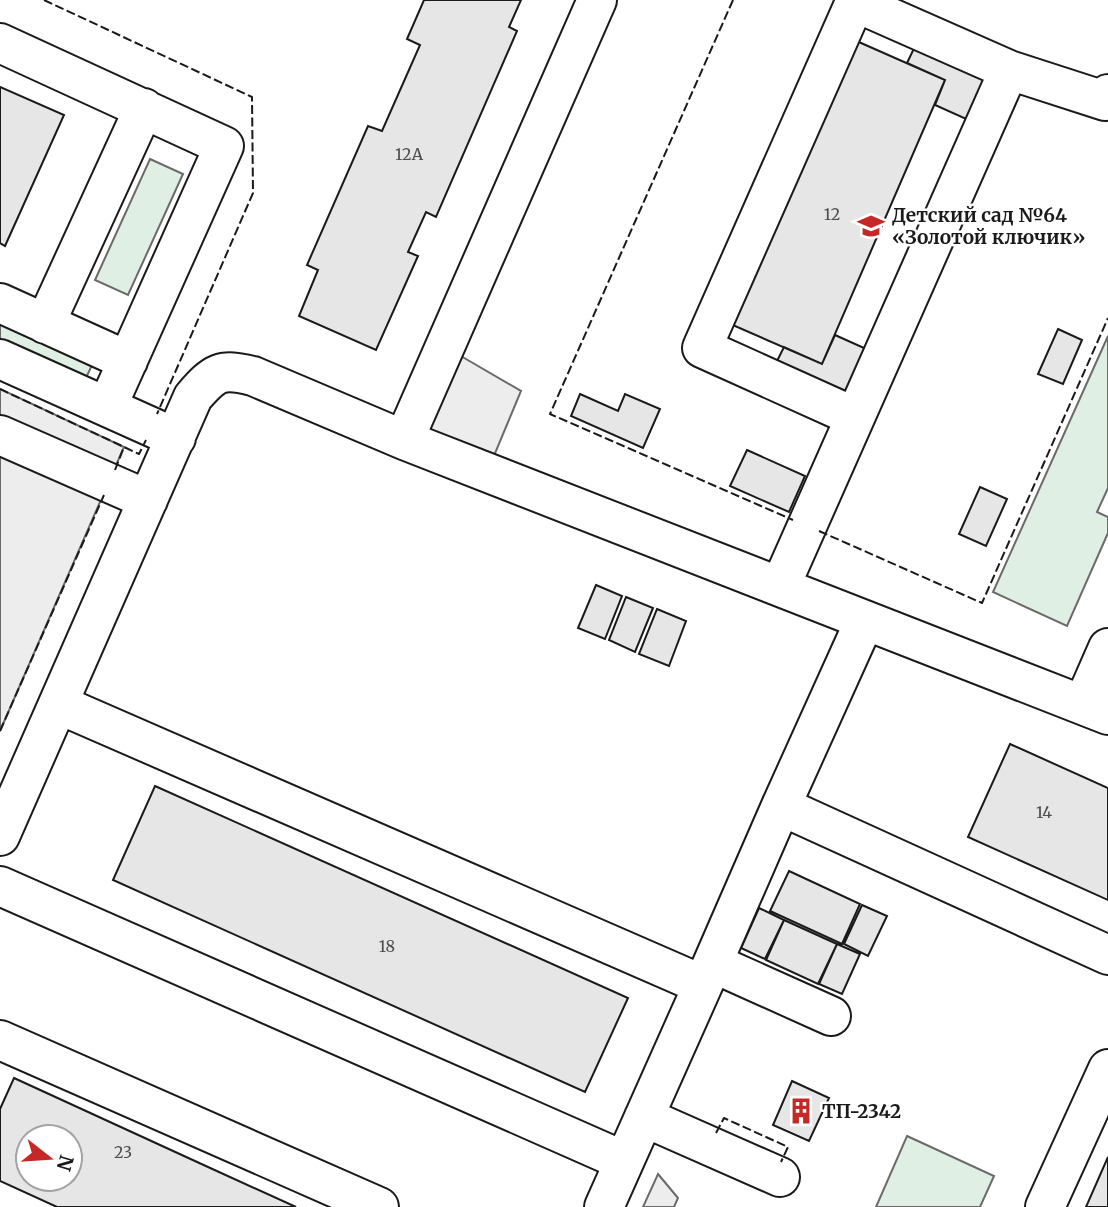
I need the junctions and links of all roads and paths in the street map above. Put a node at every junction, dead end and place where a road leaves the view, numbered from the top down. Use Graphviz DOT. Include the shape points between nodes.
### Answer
graph roads {
  1 [pos="597,0"];
  2 [pos="0,43"];
  3 [pos="1009,70"];
  4 [pos="1108,94"];
  5 [pos="144,108"];
  6 [pos="0,303"];
  7 [pos="45,324"];
  8 [pos="0,359"];
  9 [pos="128,361"];
  10 [pos="107,407"];
  11 [pos="855,417"];
  12 [pos="0,435"];
  13 [pos="176,438"];
  14 [pos="404,440"];
  15 [pos="148,500"];
  16 [pos="780,587"];
  17 [pos="864,620"];
  18 [pos="1108,649"];
  19 [pos="58,705"];
  20 [pos="1095,710"];
  21 [pos="781,806"];
  22 [pos="0,836"];
  23 [pos="0,886"];
  24 [pos="1108,955"];
  25 [pos="708,974"];
  26 [pos="831,1016"];
  27 [pos="0,1040"];
  28 [pos="1108,1069"];
  29 [pos="644,1117"];
  30 [pos="624,1161"];
  31 [pos="780,1177"];
  32 [pos="379,1207"];
  33 [pos="604,1207"];
  34 [pos="1045,1207"];
  1 -- 14 [label="lane"];
  2 -- 5 [label="lane"];
  3 -- 4 [label="lane" via="1105,101"];
  3 -- 11 [label="lane"];
  3 -- 11 [label="lane" via="855,2 702,348"];
  5 -- 7 [label="lane"];
  5 -- 9 [label="lane" via="224,146"];
  6 -- 7 [label="lane"];
  7 -- 9 [label="lane"];
  8 -- 10 [label="lane"];
  9 -- 10 [label="lane"];
  10 -- 13 [label="lane"];
  11 -- 16 [label="lane"];
  12 -- 15 [label="lane"];
  13 -- 14 [label="lane" via="193,397 211,376 230,370"];
  13 -- 15 [label="lane"];
  14 -- 16 [label="lane"];
  15 -- 19 [label="lane"];
  16 -- 17 [label="lane"];
  17 -- 20 [label="lane"];
  17 -- 21 [label="lane"];
  18 -- 20 [label="lane"];
  19 -- 22 [label="lane"];
  19 -- 25 [label="lane"];
  21 -- 24 [label="lane"];
  21 -- 25 [label="lane"];
  23 -- 30 [label="lane"];
  25 -- 26 [label="lane"];
  25 -- 29 [label="lane"];
  27 -- 32 [label="lane"];
  28 -- 34 [label="lane"];
  29 -- 30 [label="lane"];
  29 -- 31 [label="lane"];
  30 -- 33 [label="lane"];
}
